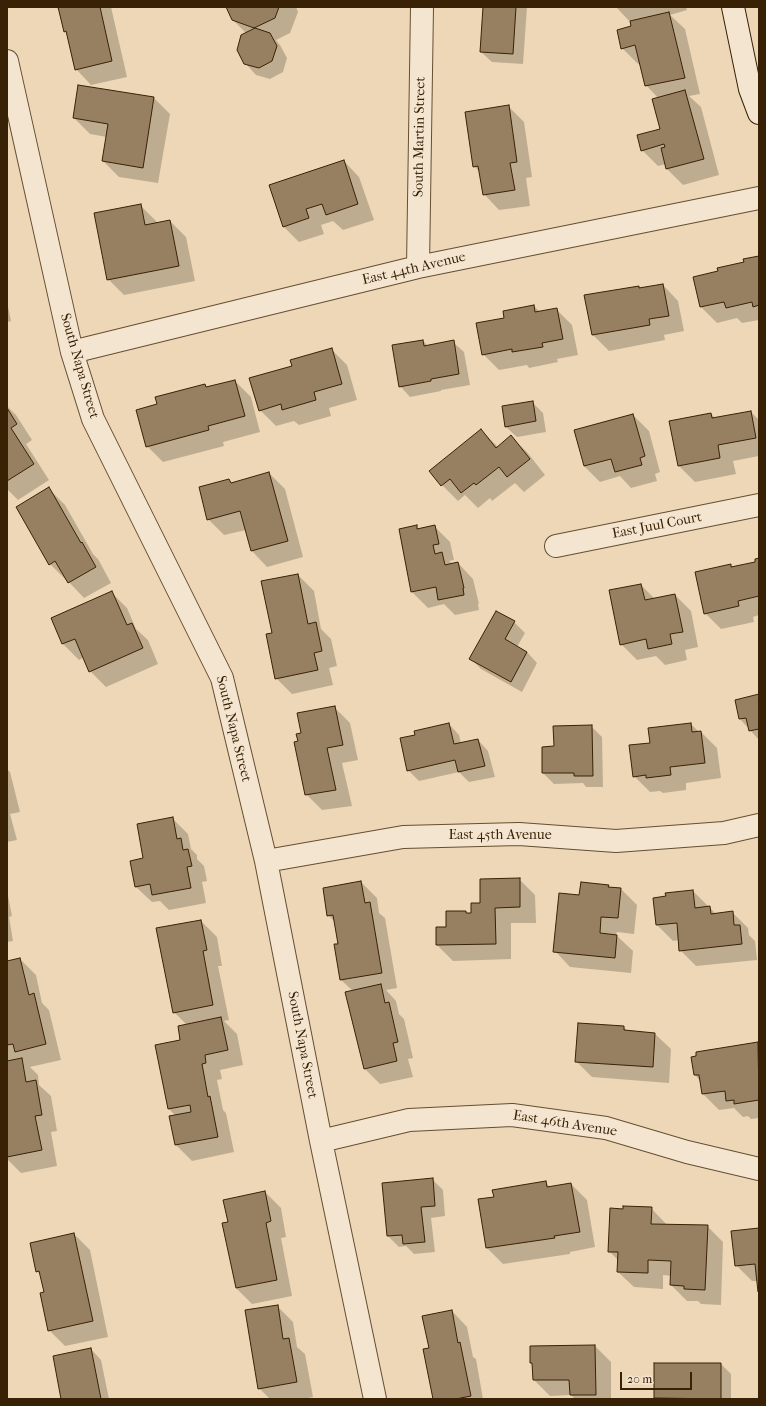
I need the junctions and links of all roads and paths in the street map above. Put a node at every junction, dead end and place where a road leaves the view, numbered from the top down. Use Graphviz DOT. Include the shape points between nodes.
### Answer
graph roads {
  1 [pos="422,7"];
  2 [pos="733,7"];
  3 [pos="7,61"];
  4 [pos="759,113"];
  5 [pos="759,198"];
  6 [pos="418,267"];
  7 [pos="72,352"];
  8 [pos="759,505"];
  9 [pos="556,546"];
  10 [pos="759,825"];
  11 [pos="266,860"];
  12 [pos="321,1141"];
  13 [pos="759,1169"];
  14 [pos="376,1399"];
  1 -- 6 [label="street, South Martin Street"];
  2 -- 4 [label="street" via="750,89"];
  3 -- 7 [label="street, South Napa Street"];
  5 -- 6 [label="street, East 44th Avenue"];
  6 -- 7 [label="street, East 44th Avenue"];
  7 -- 11 [label="street, South Napa Street" via="93,419 222,678"];
  8 -- 9 [label="street, East Juul Court"];
  10 -- 11 [label="street, East 45th Avenue" via="724,833 616,841 519,834 403,837"];
  11 -- 12 [label="street, South Napa Street"];
  12 -- 13 [label="street, East 46th Avenue" via="409,1120 512,1115 606,1128 687,1152"];
  12 -- 14 [label="street, South Napa Street"];
}
